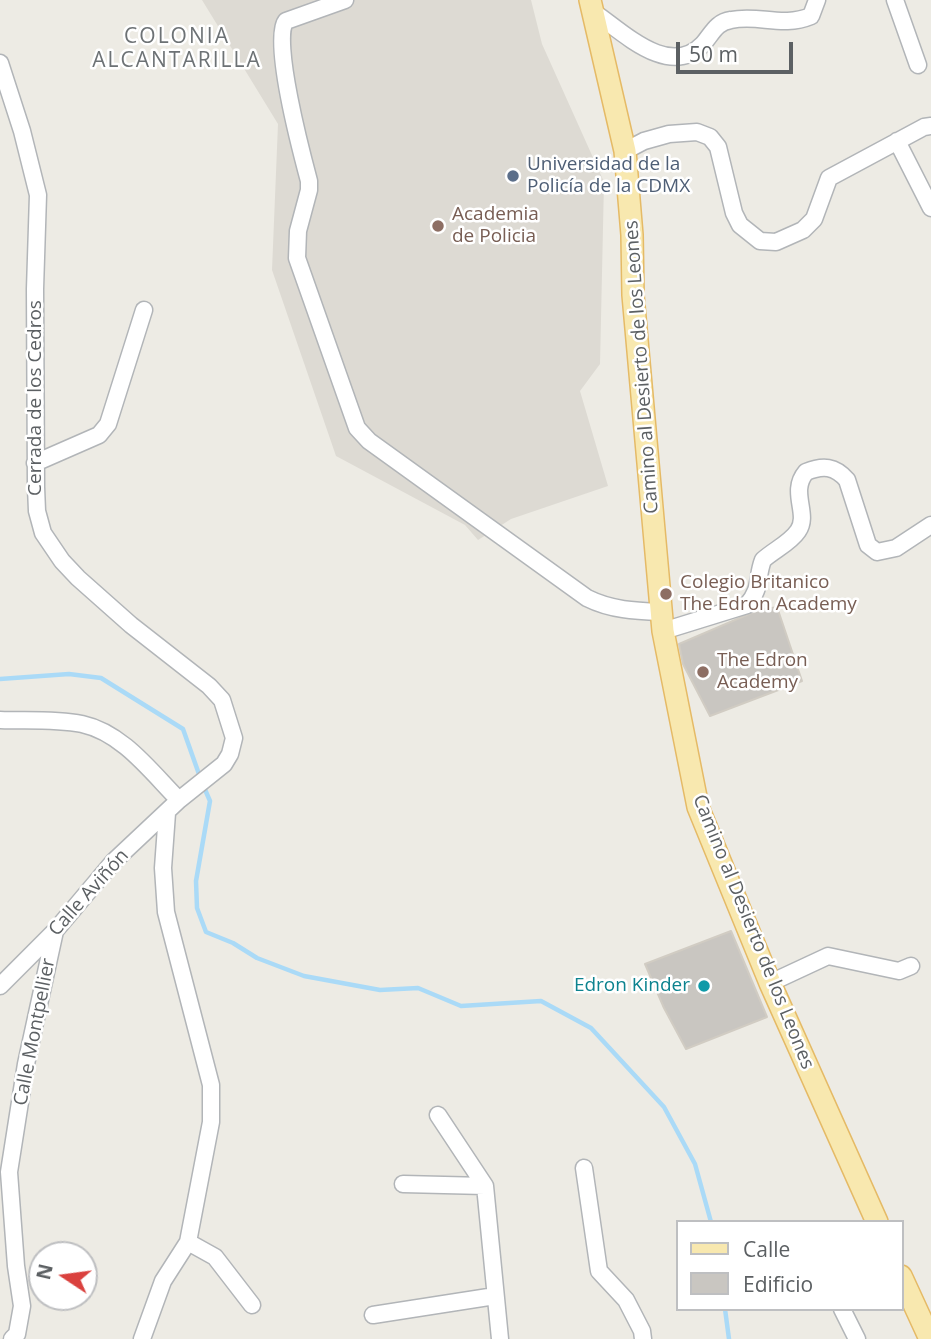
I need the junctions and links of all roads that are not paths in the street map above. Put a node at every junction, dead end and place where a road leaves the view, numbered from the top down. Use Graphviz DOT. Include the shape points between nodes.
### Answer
graph roads {
  1 [pos="345,0"];
  2 [pos="817,0"];
  3 [pos="895,0"];
  4 [pos="593,6"];
  5 [pos="0,63"];
  6 [pos="918,65"];
  7 [pos="931,126"];
  8 [pos="897,141"];
  9 [pos="625,151"];
  10 [pos="931,208"];
  11 [pos="144,310"];
  12 [pos="36,463"];
  13 [pos="931,525"];
  14 [pos="662,622"];
  15 [pos="0,720"];
  16 [pos="181,799"];
  17 [pos="167,813"];
  18 [pos="55,931"];
  19 [pos="911,966"];
  20 [pos="770,983"];
  21 [pos="0,986"];
  22 [pos="438,1115"];
  23 [pos="584,1168"];
  24 [pos="403,1184"];
  25 [pos="485,1186"];
  26 [pos="876,1220"];
  27 [pos="188,1241"];
  28 [pos="903,1280"];
  29 [pos="495,1296"];
  30 [pos="252,1304"];
  31 [pos="843,1311"];
  32 [pos="373,1315"];
  33 [pos="12,1339"];
  34 [pos="142,1339"];
  35 [pos="500,1339"];
  36 [pos="643,1339"];
  37 [pos="857,1339"];
  38 [pos="930,1339"];
  1 -- 14 [label="street" via="286,20 281,30 288,93 310,190 298,230 297,258 358,428 587,598"];
  2 -- 4 [label="street" via="811,16 800,20 725,21 692,53 676,58 655,54"];
  3 -- 6 [label="street"];
  4 -- 9 [label="main road, Camino al Desierto de los Leones"];
  5 -- 12 [label="street, Cerrada de los Cedros" via="38,195"];
  7 -- 8 [label="street"];
  8 -- 9 [label="street" via="829,178 814,219 803,230 776,242 760,241 740,225 718,147 710,137 697,132 668,134"];
  8 -- 10 [label="street"];
  9 -- 14 [label="main road, Camino al Desierto de los Leones"];
  11 -- 12 [label="street" via="108,424 99,435"];
  12 -- 16 [label="street, Cerrada de los Cedros" via="37,511 43,533 62,561 131,625 209,686 228,713 234,738 230,754"];
  13 -- 14 [label="street" via="896,548 877,552 868,545 841,473 825,467 806,471 798,491 802,523 763,560 759,589 747,605"];
  14 -- 20 [label="main road, Camino al Desierto de los Leones" via="698,807"];
  15 -- 16 [label="street" via="62,722 105,733 131,750"];
  16 -- 17 [label="street, Calle Aviñón"];
  17 -- 18 [label="street, Calle Aviñón" via="113,862"];
  17 -- 27 [label="street" via="166,912 211,1085 211,1122"];
  18 -- 21 [label="street, Calle Aviñón"];
  18 -- 33 [label="street, Calle Montpellier" via="26,1064 9,1172 22,1306"];
  19 -- 20 [label="street" via="899,971 828,956"];
  20 -- 26 [label="main road, Camino al Desierto de los Leones"];
  22 -- 25 [label="street"];
  23 -- 36 [label="street" via="599,1271 626,1300"];
  24 -- 25 [label="street"];
  25 -- 29 [label="street"];
  27 -- 30 [label="street" via="215,1257"];
  27 -- 34 [label="street" via="163,1281"];
  28 -- 38 [label="main road"];
  29 -- 32 [label="street"];
  29 -- 35 [label="street"];
  31 -- 37 [label="street"];
}
